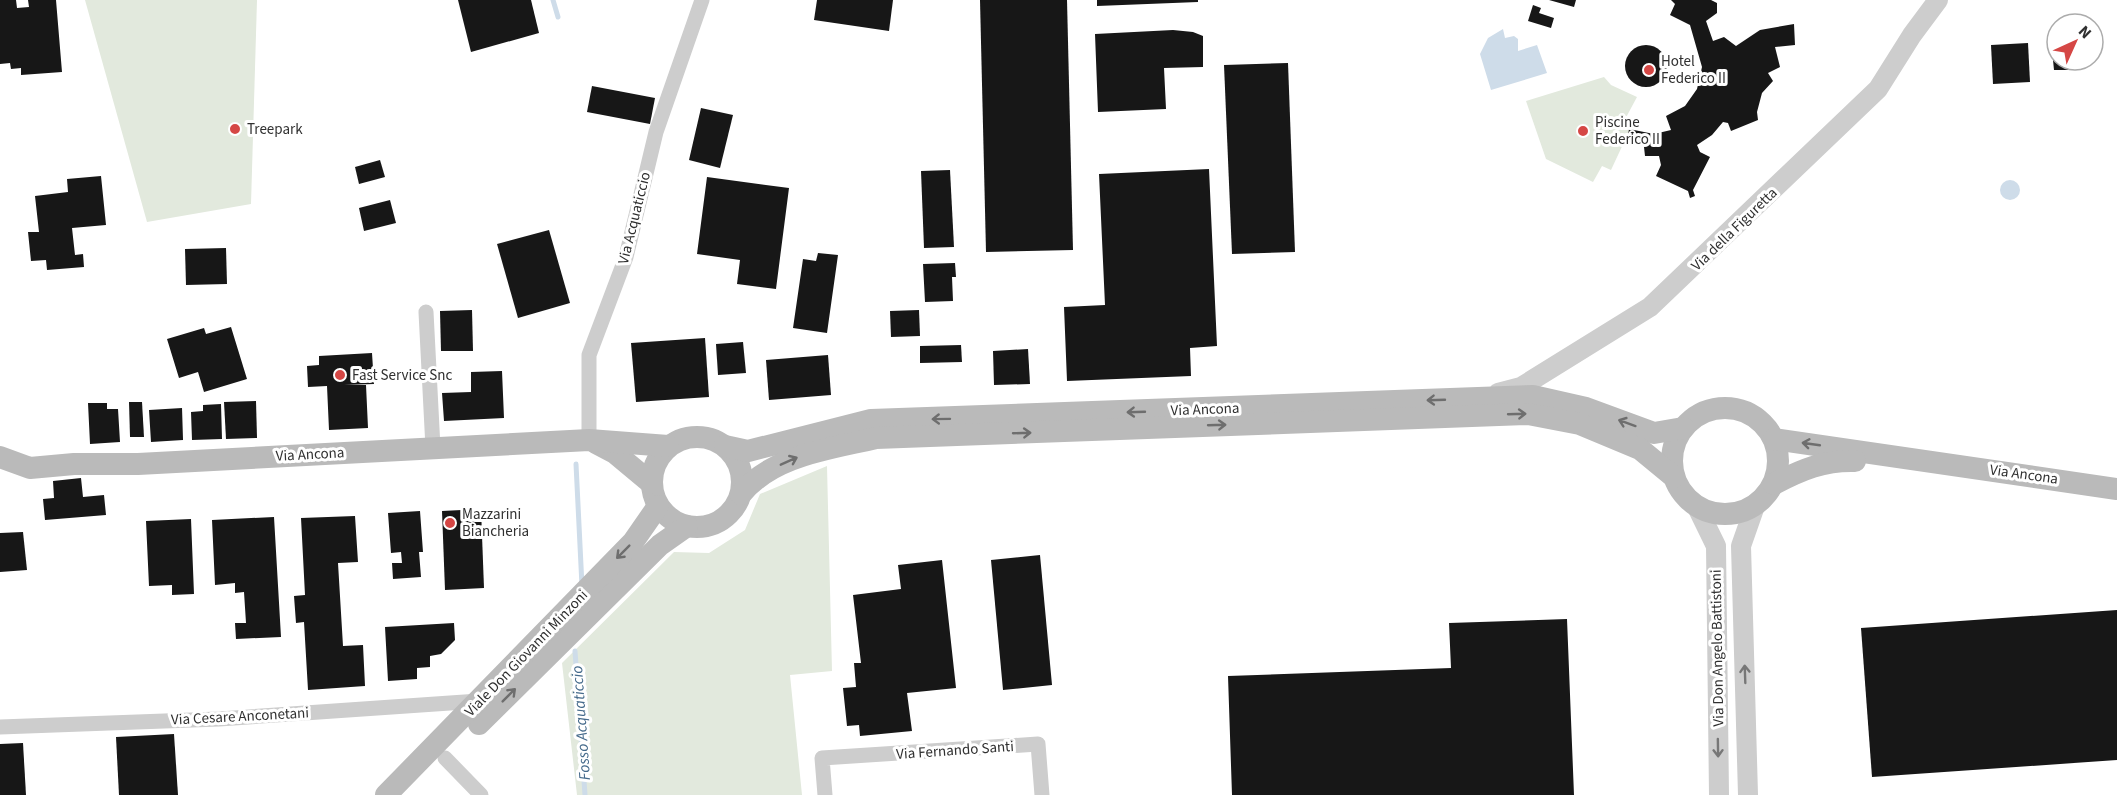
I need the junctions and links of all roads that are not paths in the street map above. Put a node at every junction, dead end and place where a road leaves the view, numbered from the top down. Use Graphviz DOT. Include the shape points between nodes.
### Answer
graph roads {
  1 [pos="702,0"];
  2 [pos="1938,0"];
  3 [pos="426,312"];
  4 [pos="1481,398"];
  5 [pos="1683,429"];
  6 [pos="1774,439"];
  7 [pos="589,440"];
  8 [pos="0,441"];
  9 [pos="668,446"];
  10 [pos="725,446"];
  11 [pos="433,448"];
  12 [pos="0,457"];
  13 [pos="1931,462"];
  14 [pos="74,464"];
  15 [pos="30,468"];
  16 [pos="0,470"];
  17 [pos="1674,477"];
  18 [pos="651,483"];
  19 [pos="1774,484"];
  20 [pos="2117,489"];
  21 [pos="741,494"];
  22 [pos="1695,505"];
  23 [pos="658,506"];
  24 [pos="1755,506"];
  25 [pos="687,526"];
  26 [pos="481,701"];
  27 [pos="0,726"];
  28 [pos="445,758"];
  29 [pos="386,795"];
  30 [pos="407,795"];
  31 [pos="481,795"];
  32 [pos="825,795"];
  33 [pos="1042,795"];
  34 [pos="1719,795"];
  35 [pos="1748,795"];
  1 -- 7 [label="street, Via Acquaticcio" via="656,132 626,257 589,355"];
  2 -- 4 [label="street, Via della Figuretta" via="1878,89 1650,307 1521,387"];
  3 -- 11 [label="street"];
  5 -- 4 [label="main road, Via Ancona, one-way" via="1654,433 1586,408 1533,396"];
  4 -- 10 [label="main road, Via Ancona, one-way" via="871,420 748,451"];
  5 -- 6 [label="main road, Via Ancona" via="1703,413 1727,408 1760,420"];
  5 -- 17 [label="main road" via="1673,452"];
  13 -- 6 [label="main road, Via Ancona, one-way"];
  6 -- 19 [label="main road" via="1779,461"];
  7 -- 9 [label="main road, Via Ancona"];
  7 -- 11 [label="main road, Via Ancona"];
  7 -- 18 [label="main road, Via Ancona" via="615,453"];
  8 -- 14 [label="main road"];
  9 -- 10 [label="main road" via="697,436"];
  9 -- 18 [label="main road" via="655,463"];
  10 -- 21 [label="main road" via="738,463 743,483"];
  11 -- 14 [label="main road, Via Ancona"];
  12 -- 15 [label="main road, Via Ancona"];
  13 -- 19 [label="main road, Via Ancona" via="1832,460"];
  13 -- 20 [label="main road, Via Ancona"];
  14 -- 15 [label="main road, Via Ancona"];
  15 -- 16 [label="street, Via Ancona"];
  21 -- 17 [label="main road, Via Ancona, one-way" via="752,480 802,456 876,438 1528,414 1580,424 1640,448"];
  17 -- 22 [label="main road, Via Ancona"];
  18 -- 23 [label="main road"];
  19 -- 24 [label="main road, Via Ancona"];
  21 -- 25 [label="main road" via="732,512 716,523 697,528"];
  22 -- 24 [label="main road" via="1725,515"];
  22 -- 34 [label="street, Via Don Angelo Battistoni, one-way" via="1716,546"];
  23 -- 25 [label="main road"];
  23 -- 26 [label="main road, Viale Don Giovanni Minzoni, one-way" via="633,542"];
  35 -- 24 [label="street, Via Don Angelo Battistoni, one-way" via="1741,546"];
  28 -- 25 [label="main road, Viale Don Giovanni Minzoni, one-way" via="660,545"];
  26 -- 27 [label="street, Via Cesare Anconetani" via="219,719"];
  26 -- 29 [label="main road, Viale Don Giovanni Minzoni"];
  28 -- 30 [label="main road, Viale Don Giovanni Minzoni"];
  28 -- 31 [label="street"];
  32 -- 33 [label="street, Via Fernando Santi" via="822,758 1038,744"];
}
